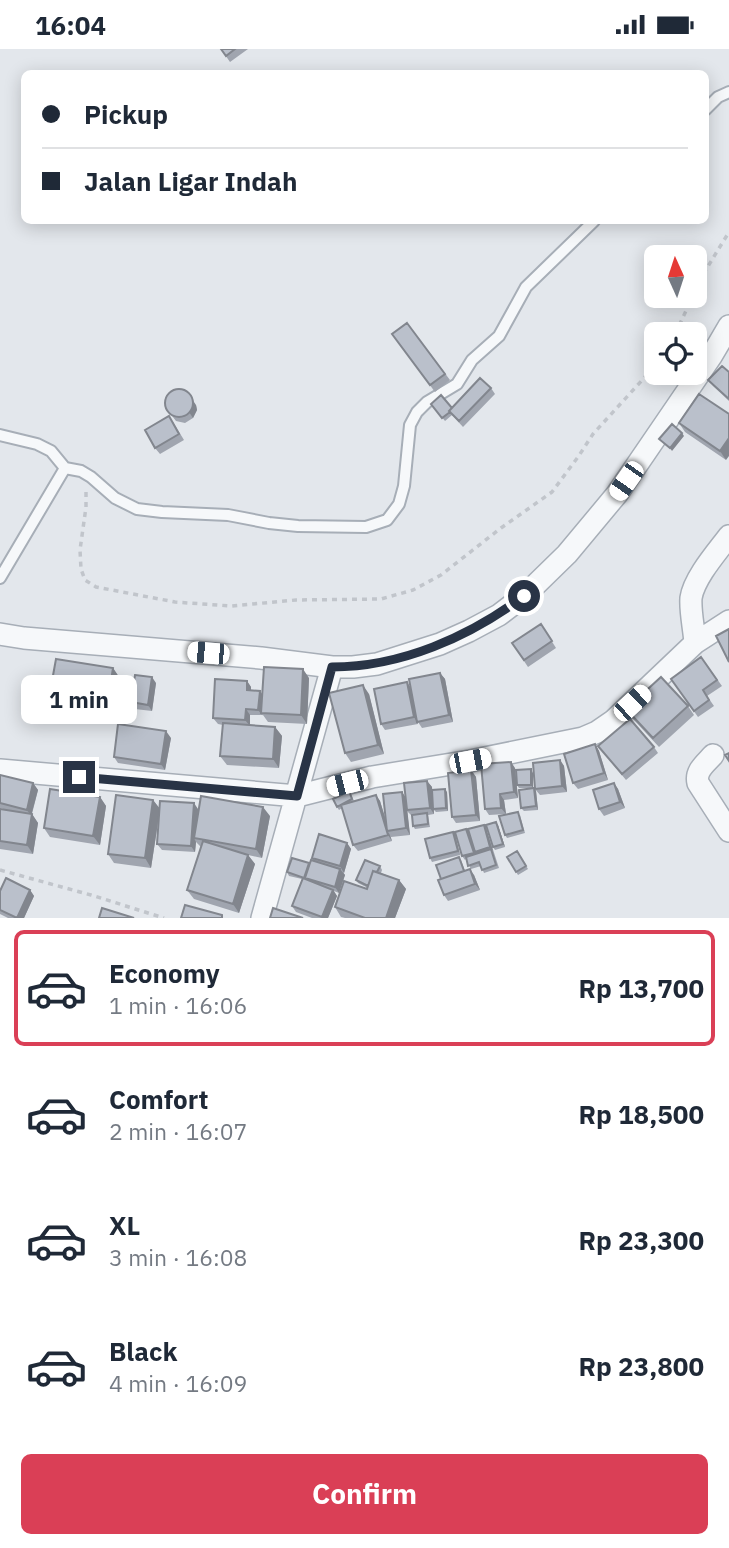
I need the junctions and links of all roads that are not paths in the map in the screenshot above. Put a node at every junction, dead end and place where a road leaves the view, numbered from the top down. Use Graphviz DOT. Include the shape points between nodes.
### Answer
graph roads {
  1 [pos="729,92"];
  2 [pos="709,106"];
  3 [pos="590,224"];
  4 [pos="729,326"];
  5 [pos="0,435"];
  6 [pos="65,468"];
  7 [pos="729,535"];
  8 [pos="0,578"];
  9 [pos="729,621"];
  10 [pos="0,634"];
  11 [pos="695,643"];
  12 [pos="332,667"];
  13 [pos="713,755"];
  14 [pos="0,770"];
  15 [pos="297,796"];
  16 [pos="729,831"];
  17 [pos="262,918"];
  1 -- 2 [label="lane"];
  3 -- 6 [label="lane" via="526,287 499,335 472,360 457,384 417,412 410,425 399,504 387,520 366,527 298,526 228,515 137,509 81,471"];
  4 -- 12 [label="street" via="617,494 524,596 499,615 440,644 377,664"];
  5 -- 6 [label="lane" via="51,451"];
  6 -- 8 [label="lane"];
  7 -- 11 [label="street" via="692,594"];
  9 -- 11 [label="street"];
  10 -- 12 [label="street"];
  11 -- 15 [label="street" via="613,721 583,738 372,777"];
  12 -- 15 [label="street"];
  13 -- 16 [label="street" via="698,772 698,783"];
  14 -- 15 [label="street"];
  15 -- 17 [label="street"];
}
